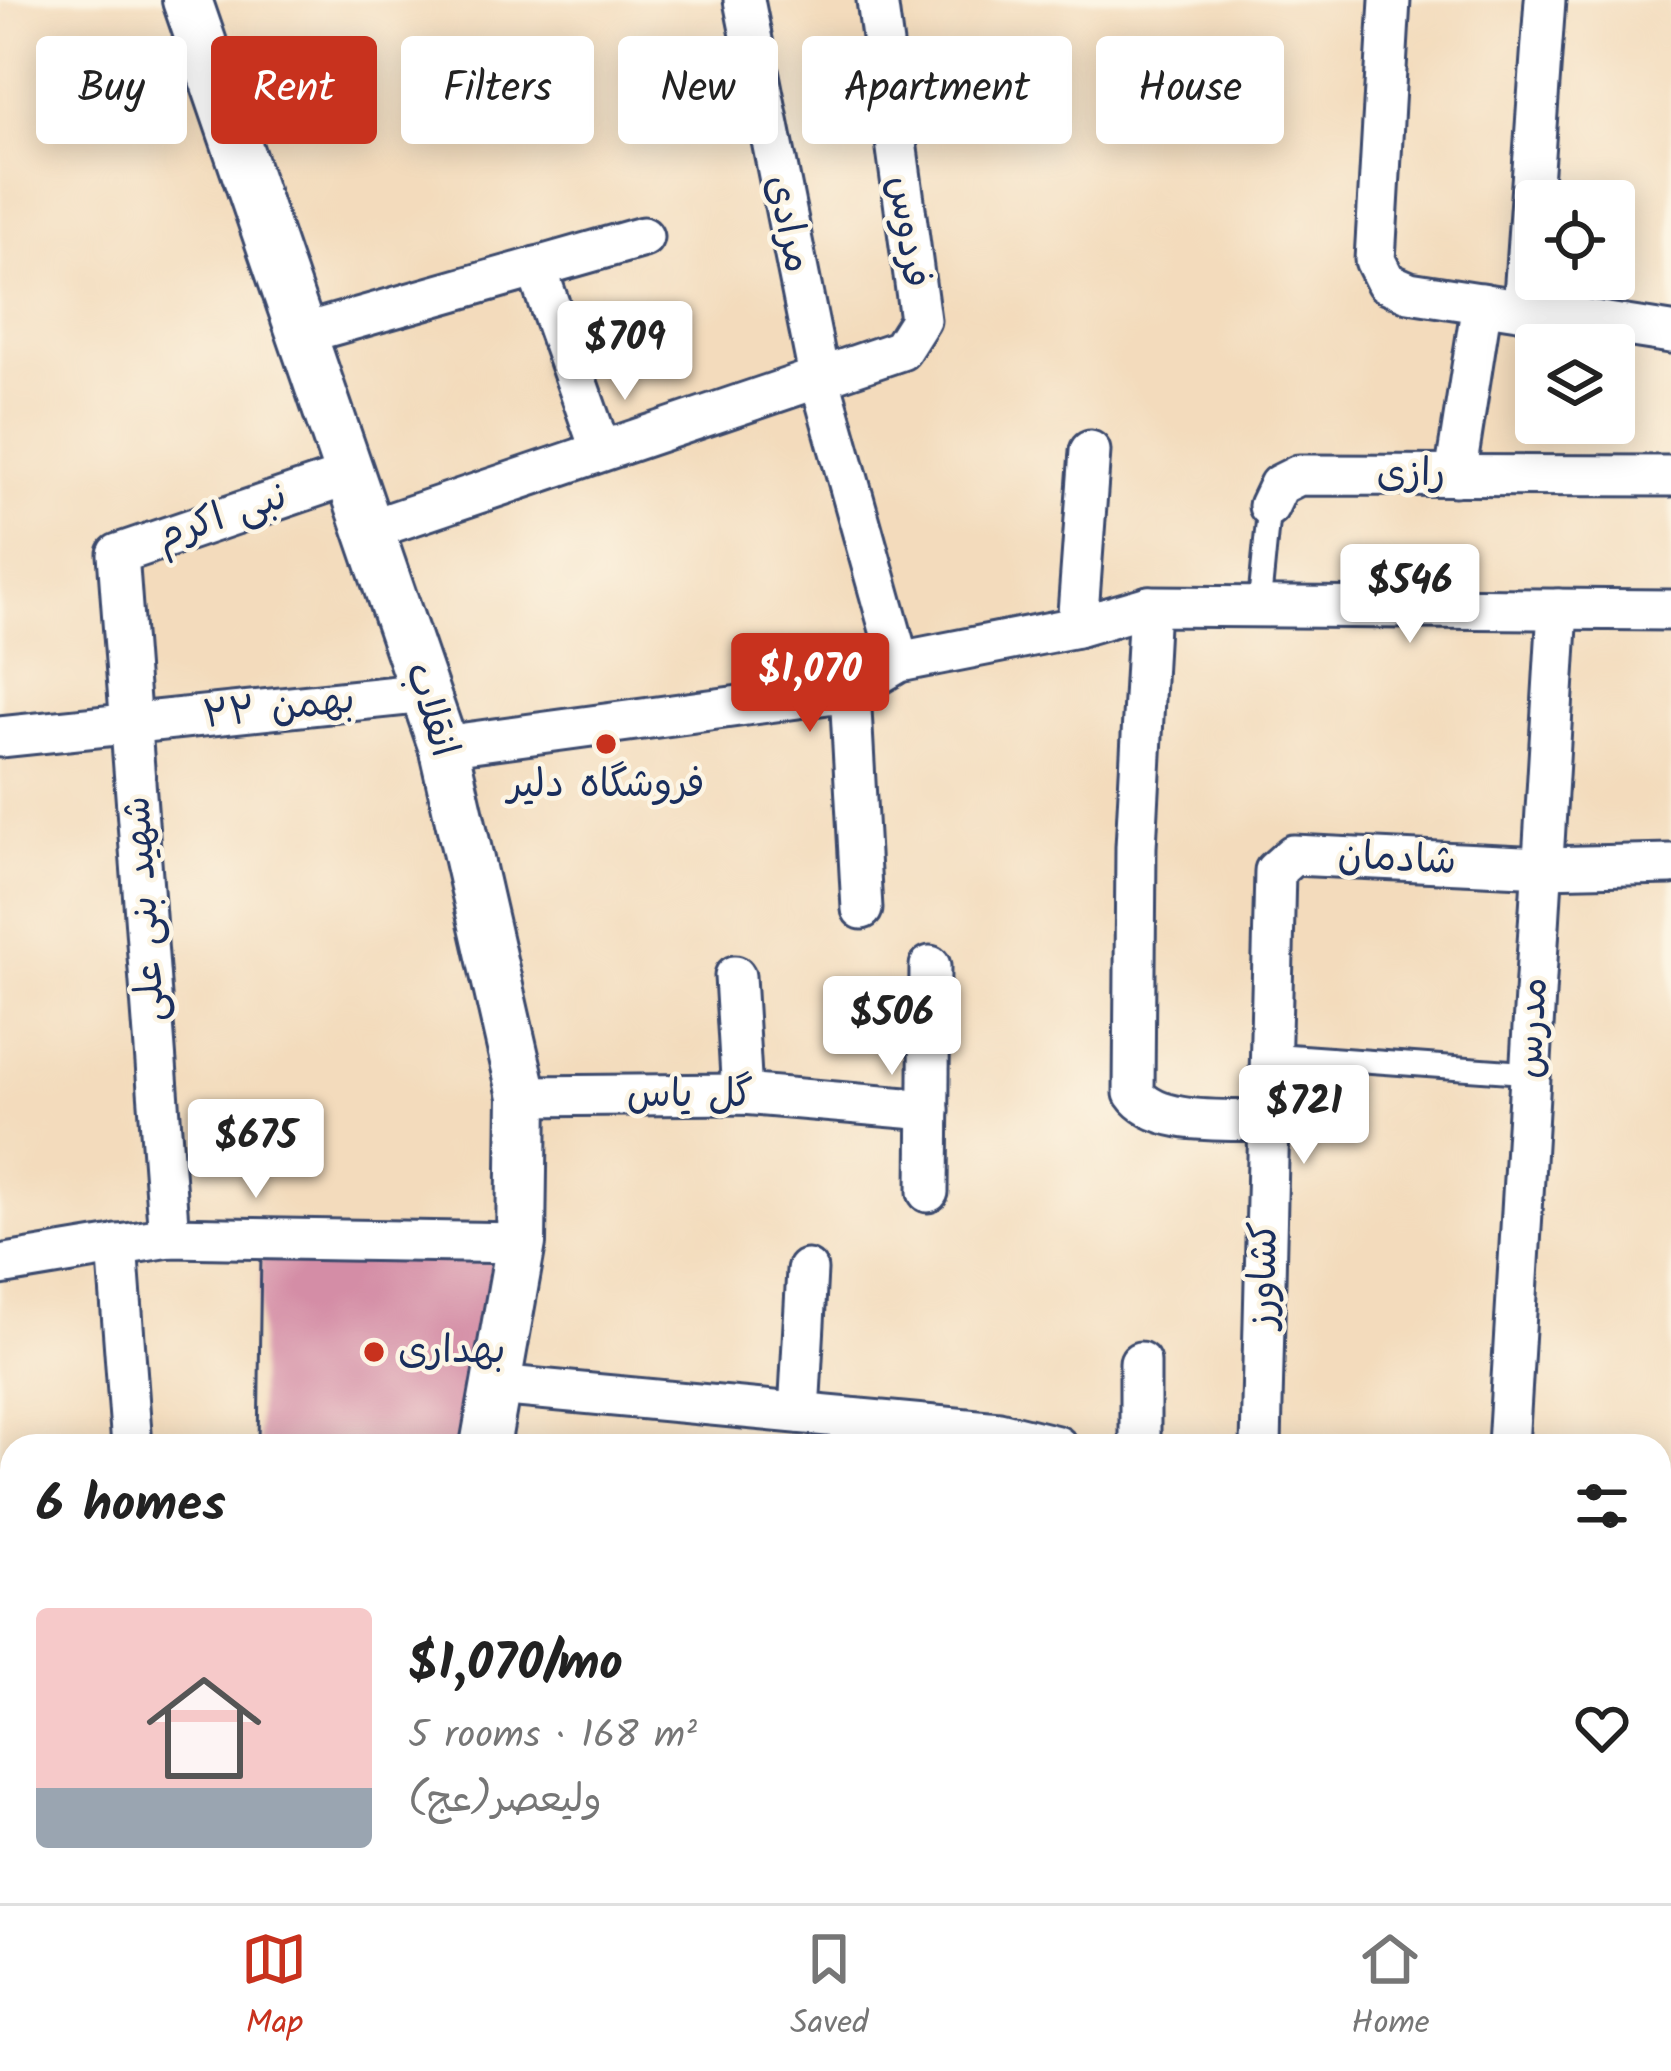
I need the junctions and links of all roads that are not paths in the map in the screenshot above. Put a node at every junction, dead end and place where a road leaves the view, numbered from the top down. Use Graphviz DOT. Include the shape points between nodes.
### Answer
graph roads {
  1 [pos="188,0"];
  2 [pos="744,0"];
  3 [pos="877,0"];
  4 [pos="1390,0"];
  5 [pos="1545,0"];
  6 [pos="643,237"];
  7 [pos="536,267"];
  8 [pos="1482,303"];
  9 [pos="1523,310"];
  10 [pos="305,333"];
  11 [pos="1671,333"];
  12 [pos="819,376"];
  13 [pos="601,451"];
  14 [pos="1090,451"];
  15 [pos="353,474"];
  16 [pos="1455,476"];
  17 [pos="1671,476"];
  18 [pos="1269,506"];
  19 [pos="372,529"];
  20 [pos="1149,606"];
  21 [pos="1259,607"];
  22 [pos="1558,609"];
  23 [pos="1671,610"];
  24 [pos="1077,627"];
  25 [pos="899,662"];
  26 [pos="850,692"];
  27 [pos="426,693"];
  28 [pos="133,724"];
  29 [pos="0,737"];
  30 [pos="443,746"];
  31 [pos="1671,864"];
  32 [pos="1543,867"];
  33 [pos="1271,887"];
  34 [pos="862,909"];
  35 [pos="930,966"];
  36 [pos="735,976"];
  37 [pos="1268,1054"];
  38 [pos="1531,1072"];
  39 [pos="742,1094"];
  40 [pos="523,1096"];
  41 [pos="929,1110"];
  42 [pos="1268,1121"];
  43 [pos="928,1192"];
  44 [pos="169,1237"];
  45 [pos="521,1243"];
  46 [pos="117,1246"];
  47 [pos="0,1265"];
  48 [pos="807,1270"];
  49 [pos="1140,1362"];
  50 [pos="496,1384"];
  51 [pos="800,1413"];
  52 [pos="131,1434"];
  53 [pos="487,1434"];
  54 [pos="897,1434"];
  55 [pos="1007,1434"];
  56 [pos="1141,1434"];
  57 [pos="1261,1434"];
  58 [pos="1509,1434"];
  1 -- 10 [label="street, انقلاب"];
  2 -- 12 [label="street, مرادی"];
  3 -- 12 [label="street, فردوس" via="920,320 901,350"];
  4 -- 8 [label="street" via="1375,260 1386,282 1408,292"];
  5 -- 9 [label="street"];
  6 -- 7 [label="street"];
  7 -- 10 [label="street"];
  7 -- 13 [label="street"];
  8 -- 9 [label="street"];
  8 -- 16 [label="street"];
  9 -- 11 [label="street"];
  10 -- 15 [label="street, انقلاب"];
  12 -- 13 [label="street"];
  12 -- 25 [label="street, مرادی"];
  13 -- 19 [label="street"];
  14 -- 24 [label="street"];
  15 -- 19 [label="street, انقلاب"];
  15 -- 28 [label="street, نبی اکرم" via="118,554"];
  16 -- 17 [label="street, رازی"];
  16 -- 18 [label="street, رازی" via="1299,475 1279,484"];
  18 -- 21 [label="lane, رازی"];
  19 -- 27 [label="street, انقلاب"];
  20 -- 21 [label="street"];
  20 -- 24 [label="street"];
  20 -- 42 [label="street" via="1134,1093 1160,1113"];
  21 -- 22 [label="street"];
  22 -- 23 [label="street"];
  22 -- 32 [label="street, مدرس"];
  24 -- 25 [label="street"];
  25 -- 26 [label="street"];
  26 -- 30 [label="street"];
  26 -- 34 [label="street"];
  27 -- 28 [label="street, ۲۲ بهمن"];
  27 -- 30 [label="street, انقلاب"];
  28 -- 29 [label="street, ۲۲ بهمن"];
  28 -- 44 [label="street, شهید بنی علی"];
  30 -- 40 [label="street, انقلاب"];
  31 -- 32 [label="street"];
  32 -- 33 [label="street, شادمان" via="1294,855 1275,871"];
  32 -- 38 [label="street, مدرس"];
  33 -- 37 [label="street, کشاورز"];
  35 -- 41 [label="street"];
  36 -- 39 [label="street"];
  37 -- 38 [label="lane"];
  37 -- 42 [label="street, کشاورز"];
  38 -- 58 [label="street, مدرس"];
  39 -- 40 [label="street, گل یاس"];
  39 -- 41 [label="street, گل یاس"];
  40 -- 45 [label="street, انقلاب"];
  41 -- 43 [label="street"];
  42 -- 57 [label="street, کشاورز"];
  44 -- 45 [label="street"];
  44 -- 46 [label="street"];
  45 -- 50 [label="street, انقلاب"];
  46 -- 47 [label="street"];
  46 -- 52 [label="street"];
  48 -- 51 [label="street"];
  49 -- 56 [label="street"];
  50 -- 51 [label="street"];
  50 -- 53 [label="street, انقلاب"];
  51 -- 54 [label="street"];
  54 -- 55 [label="street"];
}
